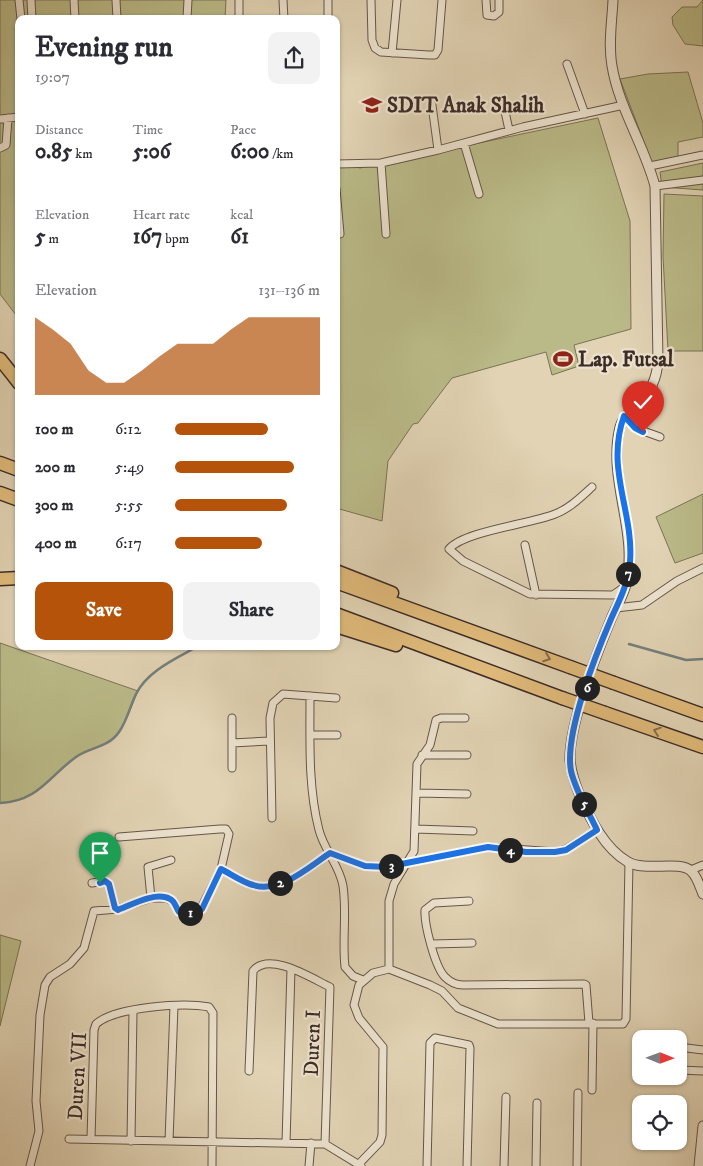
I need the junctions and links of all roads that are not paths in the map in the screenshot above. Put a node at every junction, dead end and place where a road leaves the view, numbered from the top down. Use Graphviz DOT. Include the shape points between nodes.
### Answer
graph roads {
  1 [pos="19,0"];
  2 [pos="31,0"];
  3 [pos="74,0"];
  4 [pos="116,0"];
  5 [pos="188,0"];
  6 [pos="239,0"];
  7 [pos="283,0"];
  8 [pos="328,0"];
  9 [pos="371,0"];
  10 [pos="397,0"];
  11 [pos="442,0"];
  12 [pos="486,0"];
  13 [pos="499,0"];
  14 [pos="613,0"];
  15 [pos="21,15"];
  16 [pos="32,15"];
  17 [pos="75,15"];
  18 [pos="117,15"];
  19 [pos="186,15"];
  20 [pos="239,15"];
  21 [pos="284,15"];
  22 [pos="328,15"];
  23 [pos="392,53"];
  24 [pos="567,64"];
  25 [pos="432,106"];
  26 [pos="624,106"];
  27 [pos="504,107"];
  28 [pos="585,114"];
  29 [pos="15,117"];
  30 [pos="8,118"];
  31 [pos="0,119"];
  32 [pos="509,130"];
  33 [pos="464,143"];
  34 [pos="0,148"];
  35 [pos="438,150"];
  36 [pos="703,155"];
  37 [pos="381,163"];
  38 [pos="340,164"];
  39 [pos="650,166"];
  40 [pos="703,180"];
  41 [pos="655,186"];
  42 [pos="479,194"];
  43 [pos="386,234"];
  44 [pos="0,359"];
  45 [pos="15,378"];
  46 [pos="624,416"];
  47 [pos="660,437"];
  48 [pos="0,463"];
  49 [pos="15,469"];
  50 [pos="592,487"];
  51 [pos="0,493"];
  52 [pos="15,499"];
  53 [pos="525,545"];
  54 [pos="703,568"];
  55 [pos="340,573"];
  56 [pos="15,578"];
  57 [pos="0,579"];
  58 [pos="340,583"];
  59 [pos="626,586"];
  60 [pos="536,595"];
  61 [pos="616,608"];
  62 [pos="340,616"];
  63 [pos="340,627"];
  64 [pos="513,646"];
  65 [pos="466,663"];
  66 [pos="310,696"];
  67 [pos="336,698"];
  68 [pos="703,715"];
  69 [pos="232,718"];
  70 [pos="465,718"];
  71 [pos="310,735"];
  72 [pos="337,735"];
  73 [pos="269,741"];
  74 [pos="232,743"];
  75 [pos="703,747"];
  76 [pos="422,755"];
  77 [pos="467,755"];
  78 [pos="232,768"];
  79 [pos="416,793"];
  80 [pos="467,794"];
  81 [pos="272,818"];
  82 [pos="416,829"];
  83 [pos="597,830"];
  84 [pos="473,831"];
  85 [pos="120,837"];
  86 [pos="330,853"];
  87 [pos="171,860"];
  88 [pos="410,861"];
  89 [pos="629,862"];
  90 [pos="703,865"];
  91 [pos="221,869"];
  92 [pos="690,870"];
  93 [pos="92,883"];
  94 [pos="702,891"];
  95 [pos="151,898"];
  96 [pos="469,901"];
  97 [pos="115,908"];
  98 [pos="472,943"];
  99 [pos="432,944"];
  100 [pos="290,969"];
  101 [pos="389,969"];
  102 [pos="363,980"];
  103 [pos="174,1006"];
  104 [pos="133,1011"];
  105 [pos="591,1023"];
  106 [pos="688,1049"];
  107 [pos="703,1050"];
  108 [pos="688,1070"];
  109 [pos="703,1070"];
  110 [pos="249,1072"];
  111 [pos="592,1090"];
  112 [pos="578,1093"];
  113 [pos="506,1097"];
  114 [pos="537,1103"];
  115 [pos="703,1126"];
  116 [pos="70,1139"];
  117 [pos="92,1140"];
  118 [pos="131,1141"];
  119 [pos="169,1141"];
  120 [pos="212,1143"];
  121 [pos="286,1143"];
  122 [pos="311,1143"];
  123 [pos="325,1144"];
  124 [pos="30,1166"];
  125 [pos="212,1166"];
  126 [pos="309,1166"];
  127 [pos="359,1166"];
  128 [pos="427,1166"];
  129 [pos="467,1166"];
  130 [pos="504,1166"];
  131 [pos="536,1166"];
  132 [pos="578,1166"];
  133 [pos="699,1166"];
  1 -- 15 [label="street"];
  2 -- 16 [label="street"];
  3 -- 17 [label="street"];
  4 -- 18 [label="street"];
  5 -- 19 [label="street"];
  6 -- 20 [label="street"];
  7 -- 21 [label="street"];
  8 -- 22 [label="street"];
  9 -- 23 [label="street" via="374,48"];
  10 -- 23 [label="street"];
  11 -- 23 [label="street" via="435,55"];
  12 -- 13 [label="street" via="487,15 494,16 499,12"];
  14 -- 26 [label="street" via="610,51 617,89"];
  24 -- 28 [label="street"];
  25 -- 35 [label="street"];
  26 -- 28 [label="street"];
  26 -- 39 [label="street"];
  27 -- 32 [label="street"];
  28 -- 32 [label="street"];
  29 -- 30 [label="street"];
  30 -- 31 [label="street"];
  30 -- 34 [label="street" via="8,138 6,145"];
  32 -- 33 [label="street"];
  33 -- 35 [label="street"];
  33 -- 42 [label="street"];
  35 -- 37 [label="street"];
  36 -- 39 [label="street"];
  37 -- 38 [label="street"];
  37 -- 43 [label="street"];
  39 -- 41 [label="street"];
  40 -- 41 [label="street"];
  41 -- 46 [label="street" via="657,374 646,394"];
  44 -- 45 [label="highway"];
  46 -- 47 [label="street" via="635,428"];
  46 -- 59 [label="street" via="617,451 631,552"];
  48 -- 49 [label="highway"];
  50 -- 60 [label="street" via="556,514 482,534 448,549 463,561"];
  51 -- 52 [label="highway"];
  53 -- 60 [label="street"];
  54 -- 61 [label="street" via="676,581 642,605"];
  55 -- 64 [label="highway" via="465,622"];
  56 -- 57 [label="highway"];
  58 -- 64 [label="highway"];
  59 -- 60 [label="street" via="612,595"];
  59 -- 61 [label="street"];
  61 -- 83 [label="street" via="578,716 571,750 571,769 576,787"];
  62 -- 65 [label="highway"];
  63 -- 65 [label="highway"];
  64 -- 68 [label="highway, one-way, bridge"];
  75 -- 65 [label="highway, one-way, bridge"];
  66 -- 67 [label="street"];
  66 -- 71 [label="street"];
  66 -- 73 [label="street" via="282,694 278,697 270,712"];
  69 -- 74 [label="street"];
  70 -- 76 [label="street" via="436,720 430,744"];
  71 -- 72 [label="street"];
  71 -- 86 [label="street" via="316,816 323,844"];
  73 -- 74 [label="street"];
  73 -- 81 [label="street"];
  74 -- 78 [label="street"];
  76 -- 77 [label="street"];
  76 -- 79 [label="street" via="417,764"];
  79 -- 80 [label="street"];
  79 -- 82 [label="street"];
  82 -- 84 [label="street"];
  82 -- 88 [label="street"];
  83 -- 88 [label="street" via="566,850 555,852 488,847"];
  83 -- 89 [label="street"];
  85 -- 91 [label="street" via="226,829 230,834"];
  86 -- 88 [label="street" via="365,866 386,867"];
  86 -- 91 [label="street" via="274,886 253,885"];
  86 -- 102 [label="street" via="343,887 346,967 353,976"];
  87 -- 95 [label="street" via="148,867"];
  88 -- 101 [label="street" via="394,884 389,901"];
  89 -- 92 [label="street" via="640,866"];
  89 -- 105 [label="street" via="625,1022"];
  90 -- 92 [label="street"];
  91 -- 95 [label="street" via="198,914 179,912 174,902 167,898"];
  92 -- 94 [label="street"];
  93 -- 97 [label="street" via="105,881 109,884"];
  95 -- 97 [label="street" via="118,910"];
  96 -- 99 [label="street" via="427,906 425,913"];
  97 -- 124 [label="street" via="94,911 84,948 45,985 40,1015 36,1101 39,1131"];
  98 -- 99 [label="street"];
  99 -- 105 [label="street" via="444,976 457,985 584,984"];
  100 -- 110 [label="street" via="271,962 258,966 253,972"];
  100 -- 121 [label="street"];
  100 -- 123 [label="street, Duren I" via="331,990"];
  101 -- 102 [label="street" via="373,973"];
  101 -- 105 [label="street" via="442,991 458,1008 498,1024"];
  102 -- 127 [label="street" via="356,992 354,1005 359,1018 383,1047 382,1126 380,1142"];
  103 -- 104 [label="street, Duren VII"];
  103 -- 119 [label="street"];
  103 -- 120 [label="street, Duren VII" via="201,1005 209,1007 213,1013"];
  104 -- 117 [label="street, Duren VII" via="100,1021 94,1030"];
  104 -- 118 [label="street"];
  105 -- 111 [label="street"];
  106 -- 107 [label="street"];
  108 -- 109 [label="street"];
  112 -- 132 [label="street"];
  113 -- 130 [label="street"];
  114 -- 131 [label="street"];
  115 -- 133 [label="street"];
  116 -- 117 [label="street"];
  117 -- 118 [label="street"];
  118 -- 119 [label="street"];
  119 -- 120 [label="street"];
  120 -- 121 [label="street"];
  120 -- 125 [label="street"];
  121 -- 122 [label="street"];
  122 -- 123 [label="street"];
  122 -- 126 [label="street"];
  123 -- 127 [label="street"];
  128 -- 129 [label="street" via="430,1043 435,1038 470,1048"];
}
